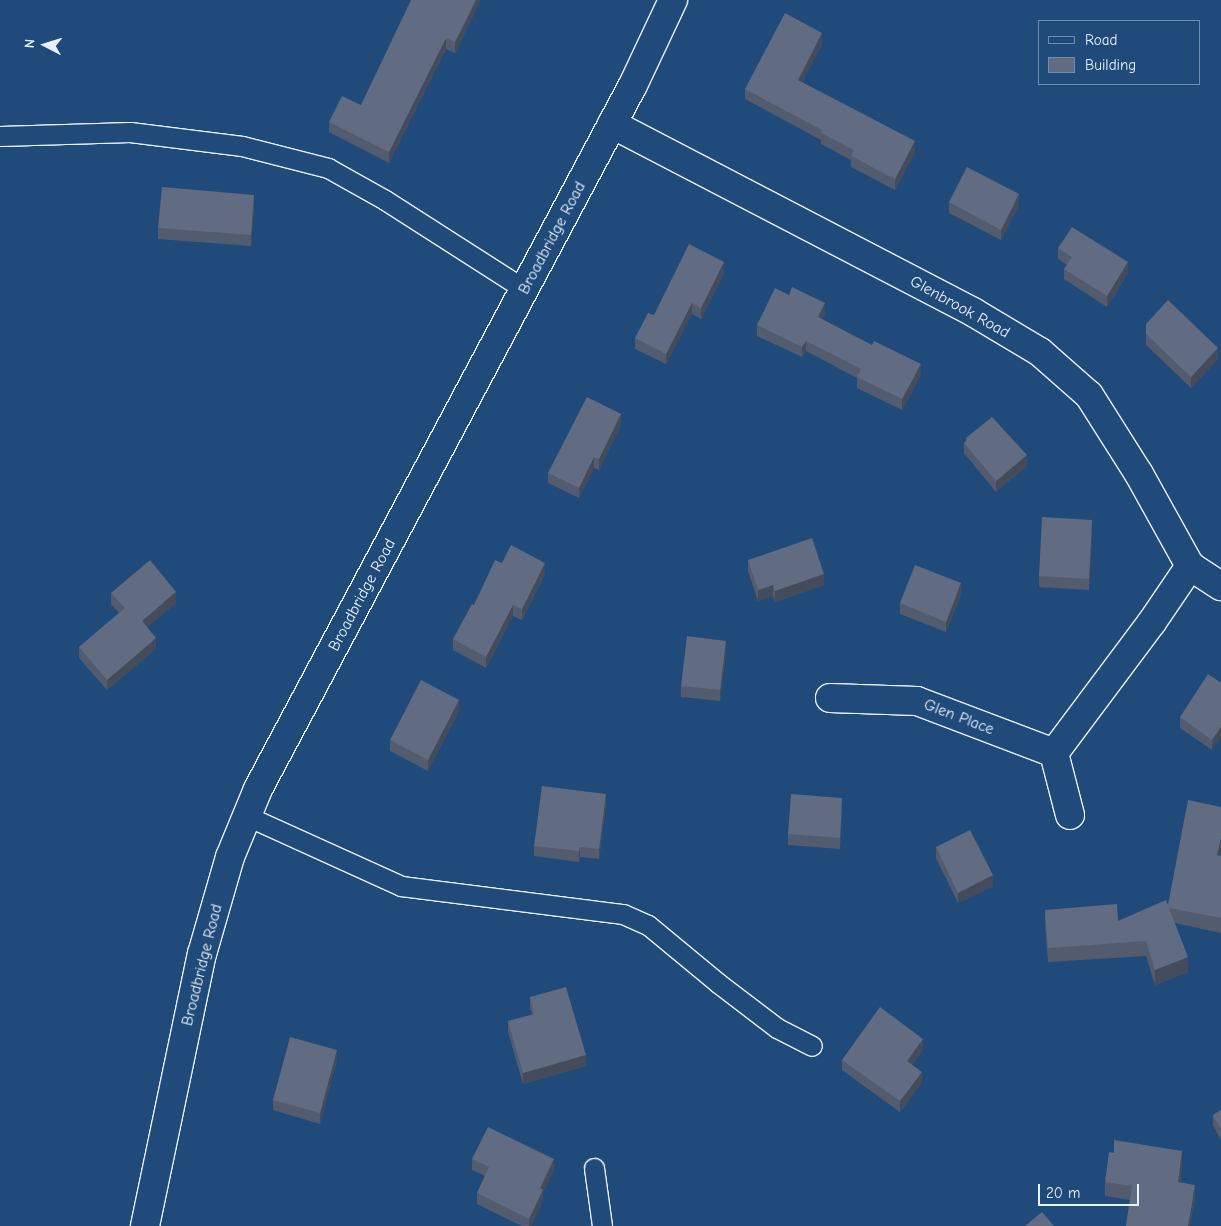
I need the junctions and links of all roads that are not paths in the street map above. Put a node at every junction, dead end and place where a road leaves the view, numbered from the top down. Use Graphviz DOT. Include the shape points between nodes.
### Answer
graph roads {
  1 [pos="673,0"];
  2 [pos="612,124"];
  3 [pos="0,136"];
  4 [pos="524,289"];
  5 [pos="1190,566"];
  6 [pos="1221,586"];
  7 [pos="830,698"];
  8 [pos="1054,753"];
  9 [pos="1070,815"];
  10 [pos="247,816"];
  11 [pos="812,1046"];
  12 [pos="594,1168"];
  13 [pos="145,1226"];
  14 [pos="602,1226"];
  1 -- 2 [label="main road, Broadbridge Road" via="634,85"];
  2 -- 4 [label="main road, Broadbridge Road"];
  2 -- 5 [label="main road, Glenbrook Road" via="972,312 1040,352 1089,395 1139,474"];
  3 -- 4 [label="lane" via="130,132 242,146 328,168 385,200"];
  4 -- 10 [label="main road, Broadbridge Road" via="258,789"];
  5 -- 6 [label="main road, Glenbrook Road"];
  5 -- 8 [label="main road"];
  7 -- 8 [label="main road, Glen Place" via="917,701"];
  8 -- 9 [label="main road"];
  10 -- 11 [label="lane" via="401,886 623,914 648,925 777,1028"];
  10 -- 13 [label="main road, Broadbridge Road" via="230,857 202,954"];
  12 -- 14 [label="lane"];
}
